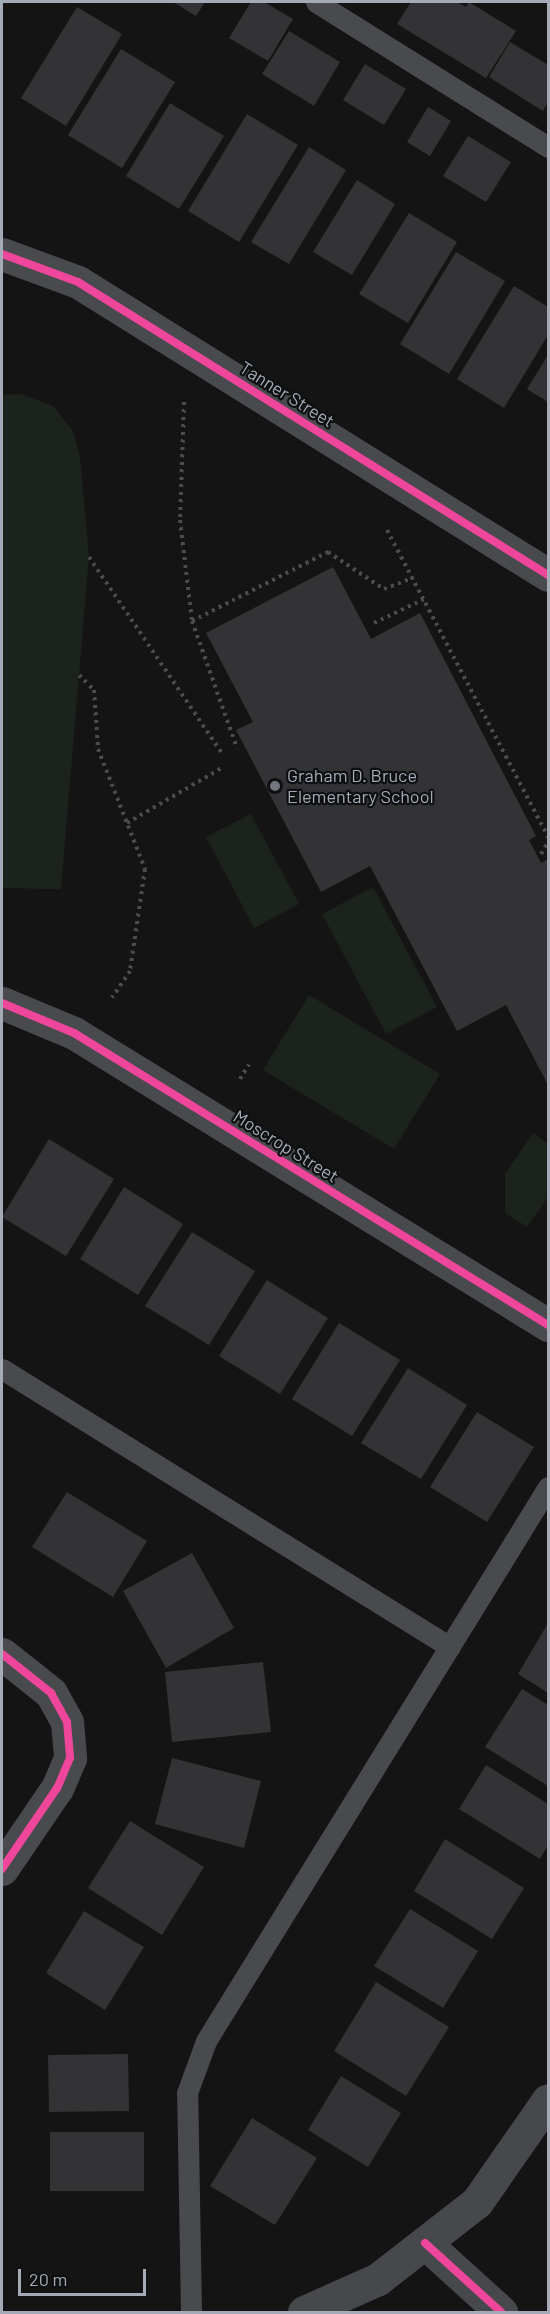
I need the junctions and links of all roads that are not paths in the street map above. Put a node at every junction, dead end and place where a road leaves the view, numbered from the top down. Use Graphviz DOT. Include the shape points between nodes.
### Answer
graph roads {
  1 [pos="316,2"];
  2 [pos="549,147"];
  3 [pos="2,254"];
  4 [pos="549,575"];
  5 [pos="2,1003"];
  6 [pos="549,1325"];
  7 [pos="2,1369"];
  8 [pos="549,1487"];
  9 [pos="450,1647"];
  10 [pos="2,1654"];
  11 [pos="2,1869"];
  12 [pos="549,2100"];
  13 [pos="425,2243"];
  14 [pos="192,2313"];
  15 [pos="304,2313"];
  16 [pos="501,2313"];
  1 -- 2 [label="lane"];
  3 -- 4 [label="street, Tanner Street" via="78,282"];
  5 -- 6 [label="street, Moscrop Street" via="74,1033"];
  7 -- 9 [label="lane"];
  8 -- 9 [label="lane"];
  9 -- 14 [label="lane" via="206,2041 187,2093"];
  10 -- 11 [label="street" via="51,1693 68,1722 70,1758 57,1788"];
  12 -- 13 [label="main road" via="477,2202"];
  13 -- 15 [label="main road" via="378,2279"];
  13 -- 16 [label="main road"];
}
